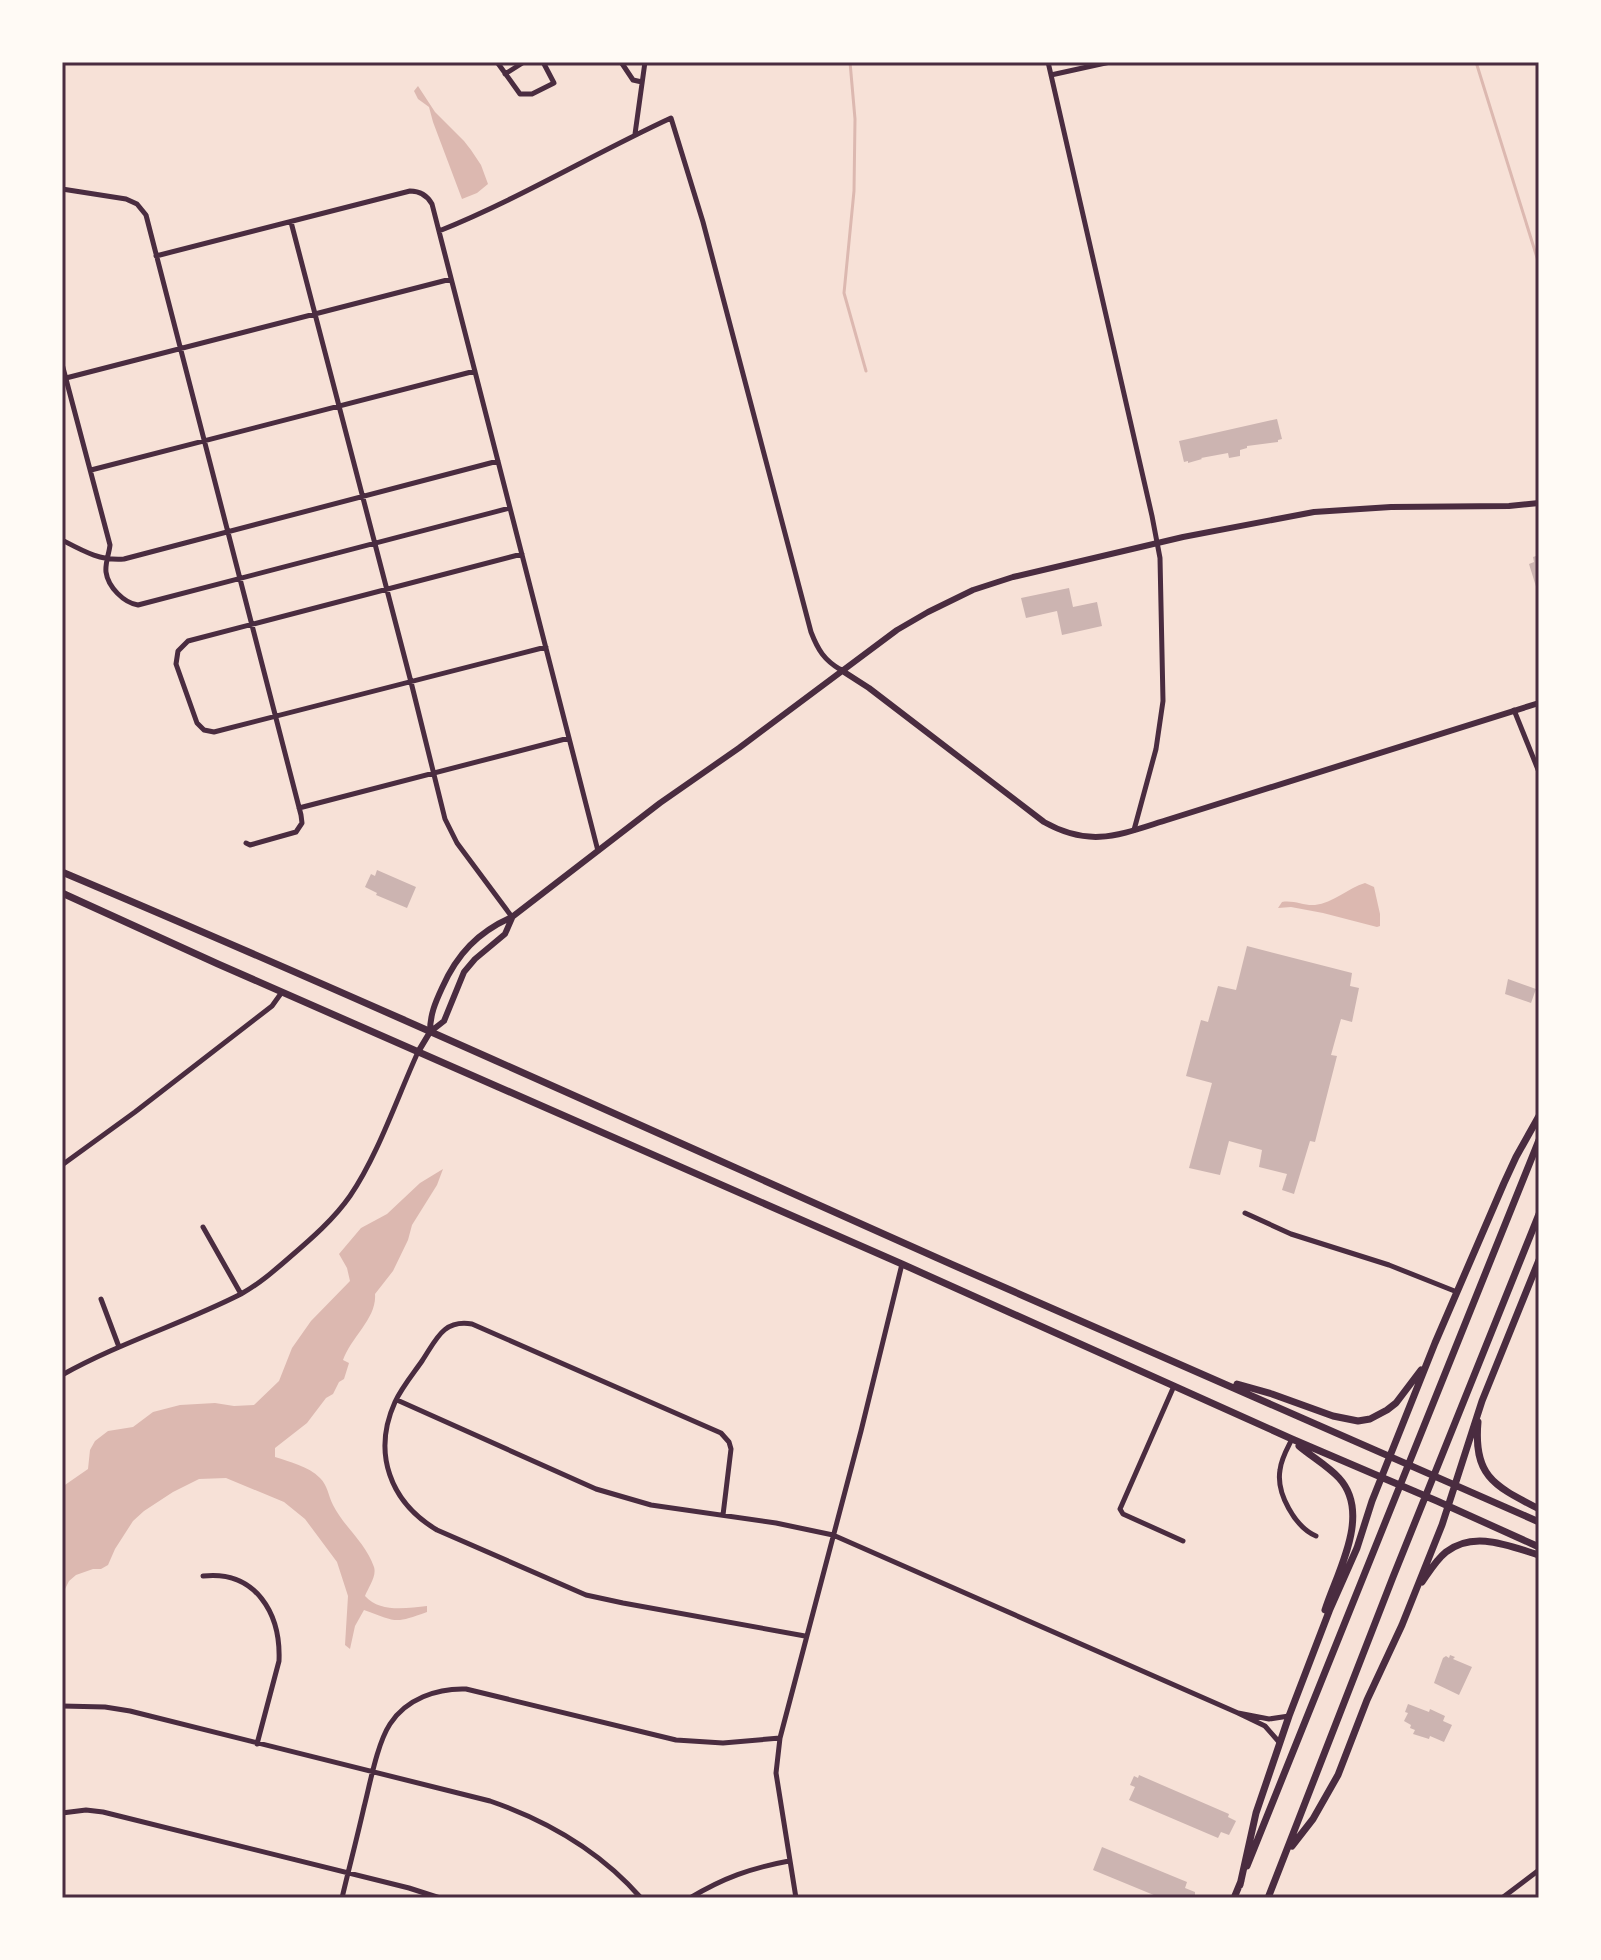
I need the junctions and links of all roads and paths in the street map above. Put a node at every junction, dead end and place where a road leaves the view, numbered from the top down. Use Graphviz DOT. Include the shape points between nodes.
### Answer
graph roads {
  1 [pos="497,62"];
  2 [pos="524,62"];
  3 [pos="543,62"];
  4 [pos="621,62"];
  5 [pos="645,62"];
  6 [pos="1048,62"];
  7 [pos="1110,62"];
  8 [pos="505,74"];
  9 [pos="1051,75"];
  10 [pos="642,82"];
  11 [pos="634,135"];
  12 [pos="62,189"];
  13 [pos="291,222"];
  14 [pos="439,231"];
  15 [pos="156,256"];
  16 [pos="451,279"];
  17 [pos="315,314"];
  18 [pos="180,348"];
  19 [pos="62,364"];
  20 [pos="475,371"];
  21 [pos="66,378"];
  22 [pos="338,406"];
  23 [pos="204,440"];
  24 [pos="498,461"];
  25 [pos="91,470"];
  26 [pos="362,498"];
  27 [pos="1539,503"];
  28 [pos="510,508"];
  29 [pos="228,532"];
  30 [pos="62,540"];
  31 [pos="1158,543"];
  32 [pos="374,544"];
  33 [pos="522,554"];
  34 [pos="108,559"];
  35 [pos="240,578"];
  36 [pos="387,590"];
  37 [pos="252,624"];
  38 [pos="546,647"];
  39 [pos="841,670"];
  40 [pos="411,682"];
  41 [pos="1539,703"];
  42 [pos="1514,710"];
  43 [pos="275,717"];
  44 [pos="570,738"];
  45 [pos="1539,772"];
  46 [pos="434,774"];
  47 [pos="299,808"];
  48 [pos="1134,830"];
  49 [pos="246,843"];
  50 [pos="598,851"];
  51 [pos="62,872"];
  52 [pos="62,893"];
  53 [pos="512,917"];
  54 [pos="282,992"];
  55 [pos="430,1032"];
  56 [pos="418,1052"];
  57 [pos="1539,1116"];
  58 [pos="1539,1140"];
  59 [pos="62,1165"];
  60 [pos="1245,1213"];
  61 [pos="1539,1214"];
  62 [pos="203,1227"];
  63 [pos="1539,1260"];
  64 [pos="902,1264"];
  65 [pos="1458,1293"];
  66 [pos="241,1294"];
  67 [pos="101,1299"];
  68 [pos="119,1347"];
  69 [pos="1427,1361"];
  70 [pos="62,1375"];
  71 [pos="1219,1380"];
  72 [pos="1174,1386"];
  73 [pos="397,1400"];
  74 [pos="1482,1401"];
  75 [pos="1292,1439"];
  76 [pos="1390,1457"];
  77 [pos="1382,1477"];
  78 [pos="1455,1485"];
  79 [pos="1448,1506"];
  80 [pos="1539,1509"];
  81 [pos="723,1515"];
  82 [pos="1539,1522"];
  83 [pos="833,1535"];
  84 [pos="1316,1536"];
  85 [pos="1183,1541"];
  86 [pos="1539,1547"];
  87 [pos="1539,1555"];
  88 [pos="203,1576"];
  89 [pos="1416,1590"];
  90 [pos="805,1636"];
  91 [pos="1312,1654"];
  92 [pos="62,1706"];
  93 [pos="1238,1713"];
  94 [pos="1289,1716"];
  95 [pos="780,1738"];
  96 [pos="1279,1742"];
  97 [pos="257,1744"];
  98 [pos="373,1773"];
  99 [pos="62,1813"];
  100 [pos="1287,1852"];
  101 [pos="790,1861"];
  102 [pos="1539,1870"];
  103 [pos="348,1873"];
  104 [pos="1240,1885"];
  105 [pos="342,1898"];
  106 [pos="440,1898"];
  107 [pos="641,1898"];
  108 [pos="690,1898"];
  109 [pos="796,1898"];
  110 [pos="1234,1898"];
  111 [pos="1268,1898"];
  112 [pos="1502,1898"];
  1 -- 8 [label="street"];
  2 -- 8 [label="street"];
  3 -- 8 [label="street" via="554,83 532,94 520,94"];
  4 -- 10 [label="street" via="633,80"];
  5 -- 10 [label="street"];
  6 -- 9 [label="street"];
  7 -- 9 [label="street"];
  9 -- 31 [label="street"];
  10 -- 11 [label="street"];
  11 -- 14 [label="street"];
  11 -- 39 [label="street" via="671,118 811,632 822,655"];
  12 -- 15 [label="street" via="133,201 146,215"];
  13 -- 14 [label="street" via="410,191 423,194 432,204"];
  13 -- 15 [label="street"];
  13 -- 17 [label="street"];
  14 -- 16 [label="street"];
  15 -- 18 [label="street"];
  16 -- 17 [label="street"];
  16 -- 20 [label="street"];
  17 -- 18 [label="street"];
  17 -- 22 [label="street"];
  18 -- 21 [label="street"];
  18 -- 23 [label="street"];
  19 -- 21 [label="street"];
  20 -- 22 [label="street"];
  20 -- 24 [label="street"];
  21 -- 25 [label="street"];
  22 -- 23 [label="street"];
  22 -- 26 [label="street"];
  23 -- 25 [label="street"];
  23 -- 29 [label="street"];
  24 -- 26 [label="street"];
  24 -- 28 [label="street"];
  25 -- 34 [label="street" via="110,545"];
  26 -- 29 [label="street"];
  26 -- 32 [label="street"];
  27 -- 31 [label="street" via="1326,511"];
  28 -- 32 [label="street"];
  28 -- 33 [label="street"];
  29 -- 34 [label="street"];
  29 -- 35 [label="street"];
  30 -- 34 [label="street"];
  31 -- 39 [label="street" via="973,590 897,630"];
  31 -- 48 [label="street" via="1163,701"];
  32 -- 35 [label="street"];
  32 -- 36 [label="street"];
  33 -- 36 [label="street"];
  33 -- 38 [label="street"];
  34 -- 35 [label="street" via="108,579 126,603 138,605"];
  35 -- 37 [label="street"];
  36 -- 37 [label="street"];
  36 -- 40 [label="street"];
  37 -- 43 [label="street"];
  37 -- 43 [label="street" via="188,641 178,651 176,664 199,726 209,732"];
  38 -- 40 [label="street"];
  38 -- 44 [label="street"];
  39 -- 48 [label="street" via="1044,822 1086,838"];
  39 -- 50 [label="street"];
  40 -- 43 [label="street"];
  40 -- 46 [label="street"];
  41 -- 42 [label="street"];
  42 -- 45 [label="street"];
  42 -- 48 [label="street"];
  43 -- 47 [label="street"];
  44 -- 46 [label="street"];
  44 -- 50 [label="street"];
  46 -- 47 [label="street"];
  46 -- 53 [label="street" via="449,829"];
  47 -- 49 [label="street" via="302,823 296,832"];
  50 -- 53 [label="street"];
  51 -- 55 [label="main road"];
  52 -- 54 [label="main road"];
  53 -- 55 [label="street" via="505,934 464,972 444,1021"];
  53 -- 55 [label="street" via="493,925 459,956 430,1015"];
  54 -- 56 [label="main road"];
  54 -- 59 [label="street" via="272,1006"];
  55 -- 56 [label="street"];
  55 -- 71 [label="main road"];
  56 -- 64 [label="main road"];
  56 -- 66 [label="street" via="349,1196 306,1243"];
  57 -- 65 [label="main road"];
  58 -- 104 [label="main road"];
  60 -- 65 [label="street"];
  61 -- 100 [label="main road"];
  62 -- 66 [label="street"];
  63 -- 74 [label="main road"];
  64 -- 72 [label="main road"];
  64 -- 83 [label="street"];
  65 -- 69 [label="main road"];
  66 -- 68 [label="street"];
  67 -- 68 [label="street"];
  68 -- 70 [label="street"];
  69 -- 71 [label="main road" via="1396,1403 1358,1421"];
  69 -- 76 [label="main road"];
  71 -- 76 [label="main road"];
  72 -- 75 [label="main road"];
  72 -- 85 [label="street" via="1120,1509"];
  73 -- 81 [label="street" via="596,1489 651,1505"];
  73 -- 81 [label="street" via="444,1329 472,1324 721,1433 731,1449"];
  73 -- 90 [label="street" via="386,1436 390,1479 424,1523 586,1595"];
  74 -- 78 [label="main road"];
  74 -- 80 [label="main road" via="1477,1448 1483,1468 1501,1488"];
  75 -- 77 [label="main road"];
  75 -- 84 [label="street" via="1280,1468 1281,1488 1295,1521"];
  75 -- 91 [label="main road" via="1338,1477 1353,1507 1352,1531"];
  76 -- 77 [label="main road"];
  76 -- 78 [label="main road"];
  77 -- 79 [label="main road"];
  77 -- 91 [label="main road"];
  78 -- 79 [label="main road"];
  78 -- 82 [label="main road"];
  79 -- 86 [label="main road"];
  79 -- 89 [label="main road"];
  81 -- 83 [label="street"];
  83 -- 90 [label="street"];
  83 -- 93 [label="street"];
  87 -- 89 [label="main road" via="1468,1541 1439,1558"];
  88 -- 97 [label="street" via="226,1576 247,1585 274,1619 279,1661"];
  89 -- 100 [label="main road" via="1338,1775"];
  90 -- 95 [label="street"];
  91 -- 94 [label="main road"];
  92 -- 97 [label="street" via="130,1711"];
  93 -- 94 [label="street" via="1269,1719"];
  93 -- 96 [label="street" via="1265,1726"];
  94 -- 96 [label="main road"];
  95 -- 98 [label="street" via="676,1740 454,1689 428,1695 398,1714 385,1734"];
  95 -- 101 [label="street" via="776,1773"];
  96 -- 104 [label="main road"];
  97 -- 98 [label="street"];
  98 -- 103 [label="street"];
  98 -- 107 [label="street" via="490,1801 541,1821 591,1851"];
  99 -- 103 [label="street" via="103,1812"];
  100 -- 111 [label="main road"];
  101 -- 108 [label="street" via="726,1878"];
  101 -- 109 [label="street"];
  102 -- 112 [label="street"];
  103 -- 105 [label="street"];
  103 -- 106 [label="street"];
  104 -- 110 [label="main road"];
}
